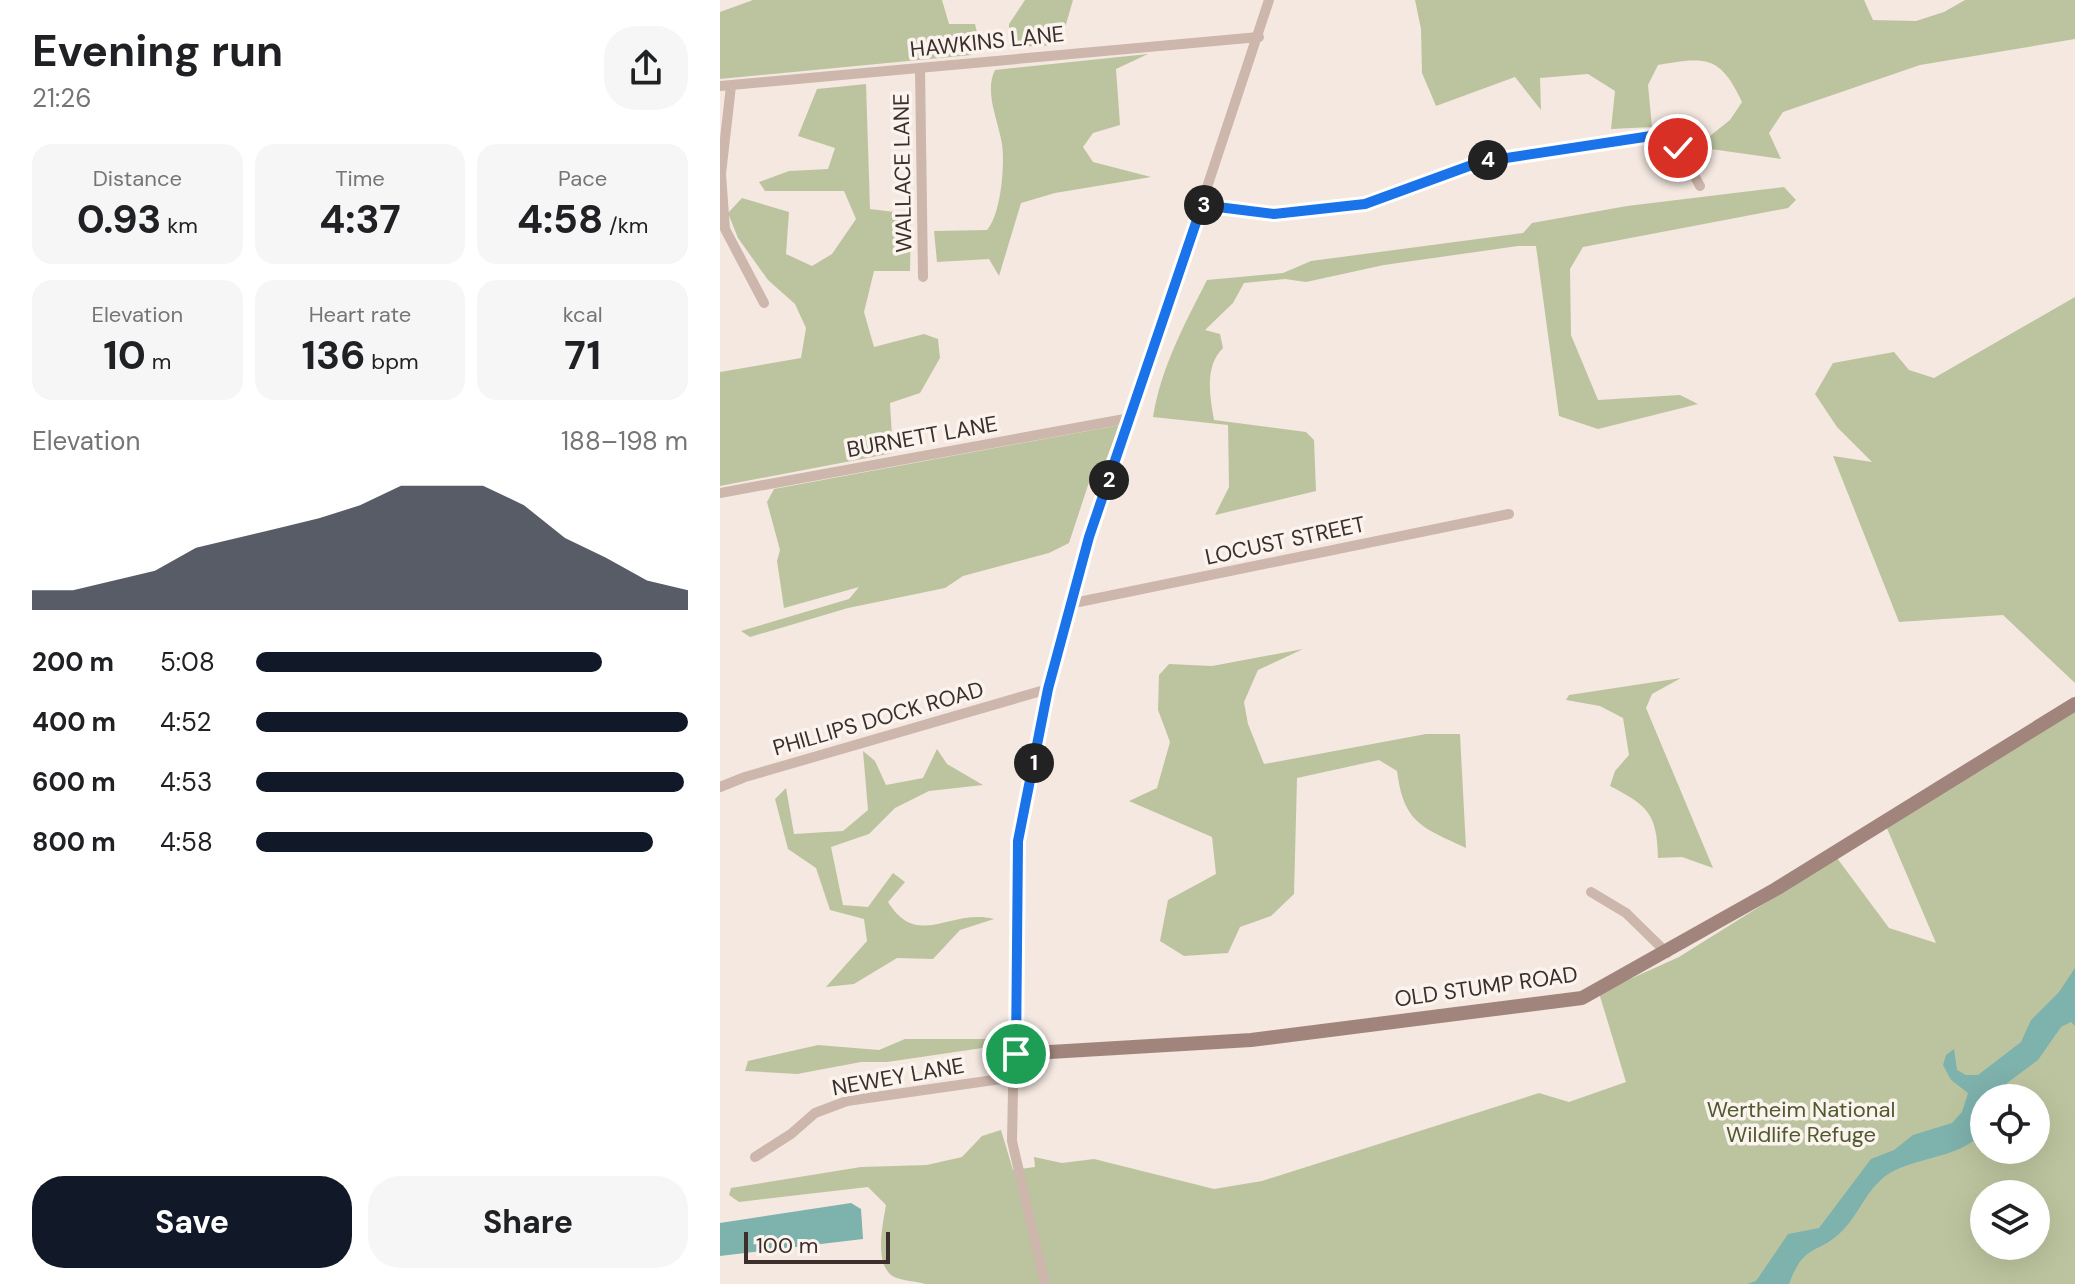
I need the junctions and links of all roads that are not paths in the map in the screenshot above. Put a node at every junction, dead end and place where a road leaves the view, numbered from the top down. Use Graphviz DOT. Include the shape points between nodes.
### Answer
graph roads {
  1 [pos="1269,0"];
  2 [pos="1259,37"];
  3 [pos="920,68"];
  4 [pos="726,86"];
  5 [pos="1700,186"];
  6 [pos="1202,205"];
  7 [pos="923,277"];
  8 [pos="764,303"];
  9 [pos="1130,418"];
  10 [pos="720,493"];
  11 [pos="1509,514"];
  12 [pos="1069,604"];
  13 [pos="1048,689"];
  14 [pos="2075,704"];
  15 [pos="720,787"];
  16 [pos="1591,892"];
  17 [pos="1667,953"];
  18 [pos="1016,1054"];
  19 [pos="1015,1077"];
  20 [pos="755,1157"];
  21 [pos="1045,1284"];
  1 -- 2 [label="street"];
  2 -- 3 [label="street, HAWKINS LANE"];
  2 -- 6 [label="street"];
  3 -- 4 [label="street, HAWKINS LANE"];
  3 -- 7 [label="street, WALLACE LANE"];
  4 -- 8 [label="street" via="721,174 725,229"];
  5 -- 6 [label="street" via="1678,148 1651,136 1480,162 1365,204 1274,214"];
  6 -- 9 [label="street"];
  9 -- 10 [label="street, BURNETT LANE"];
  9 -- 12 [label="street"];
  11 -- 12 [label="street, LOCUST STREET"];
  12 -- 13 [label="street"];
  13 -- 15 [label="street, PHILLIPS DOCK ROAD"];
  13 -- 18 [label="street" via="1018,841"];
  14 -- 17 [label="street, OLD STUMP ROAD"];
  16 -- 17 [label="street" via="1626,913"];
  17 -- 18 [label="street, OLD STUMP ROAD" via="1582,998 1251,1040"];
  18 -- 19 [label="street"];
  19 -- 20 [label="street, NEWEY LANE" via="847,1101 815,1113"];
  19 -- 21 [label="street" via="1012,1141"];
}
